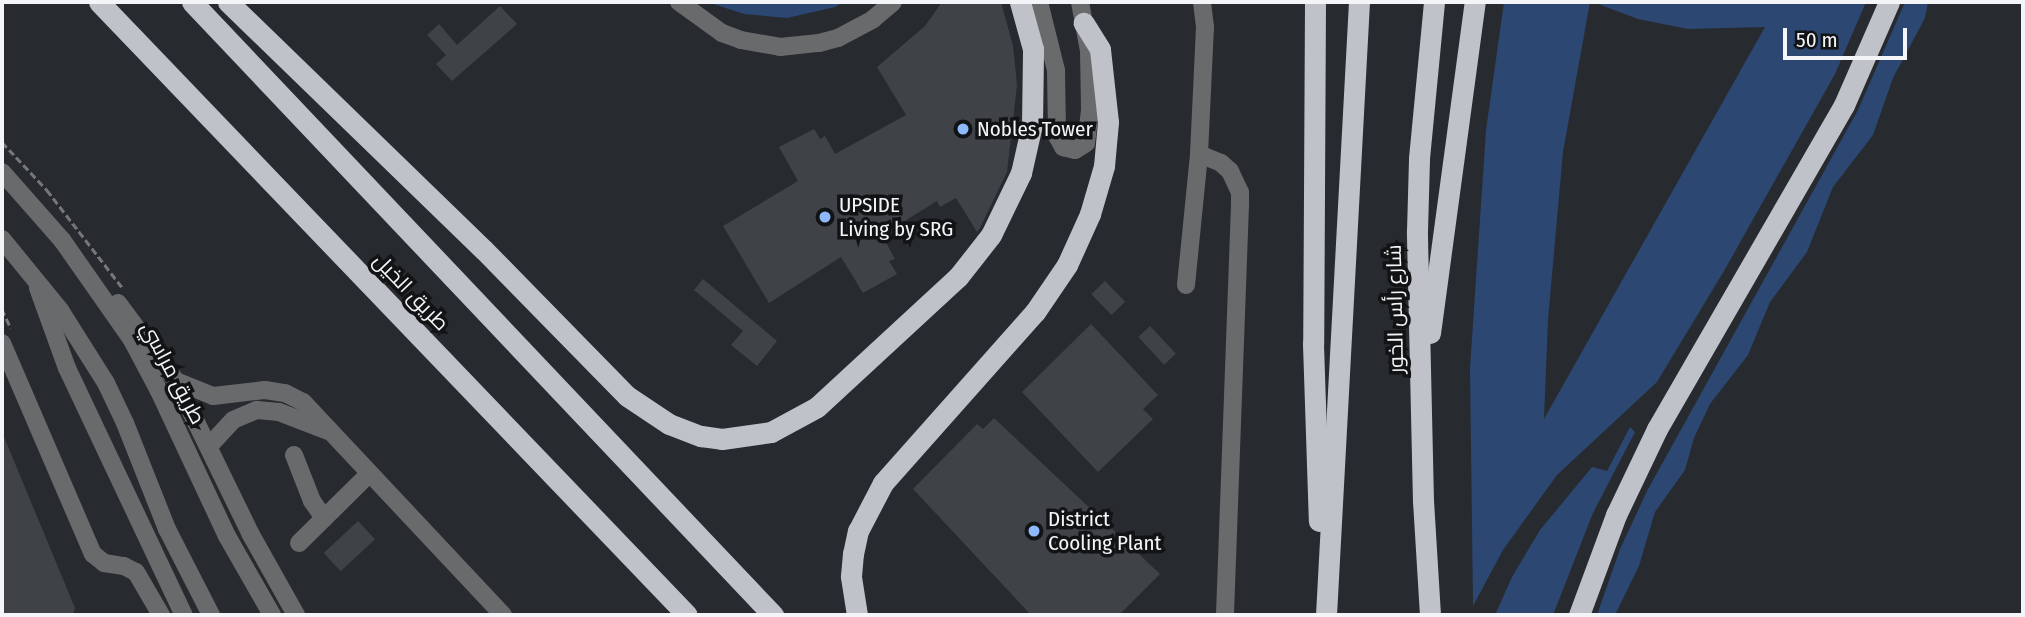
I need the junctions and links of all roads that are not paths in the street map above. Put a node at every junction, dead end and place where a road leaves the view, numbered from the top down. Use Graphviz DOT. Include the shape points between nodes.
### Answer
graph roads {
  1 [pos="99,2"];
  2 [pos="192,2"];
  3 [pos="228,2"];
  4 [pos="679,2"];
  5 [pos="892,2"];
  6 [pos="1020,2"];
  7 [pos="1039,2"];
  8 [pos="1202,2"];
  9 [pos="1315,2"];
  10 [pos="1359,2"];
  11 [pos="1434,2"];
  12 [pos="1475,2"];
  13 [pos="1889,2"];
  14 [pos="1082,12"];
  15 [pos="1199,154"];
  16 [pos="2,172"];
  17 [pos="4,246"];
  18 [pos="83,269"];
  19 [pos="34,275"];
  20 [pos="1186,285"];
  21 [pos="2,343"];
  22 [pos="176,381"];
  23 [pos="1421,401"];
  24 [pos="335,434"];
  25 [pos="209,446"];
  26 [pos="294,456"];
  27 [pos="369,474"];
  28 [pos="324,518"];
  29 [pos="299,543"];
  30 [pos="181,610"];
  31 [pos="161,615"];
  32 [pos="211,615"];
  33 [pos="271,615"];
  34 [pos="296,615"];
  35 [pos="503,615"];
  36 [pos="687,615"];
  37 [pos="773,615"];
  38 [pos="857,615"];
  39 [pos="1225,615"];
  40 [pos="1326,615"];
  41 [pos="1430,615"];
  42 [pos="1579,615"];
  1 -- 36 [label="highway, طريق الخيل"];
  2 -- 37 [label="highway, طريق الخيل"];
  3 -- 6 [label="highway" via="627,396 653,416 685,431 738,439 771,432 817,407 952,283 991,235 1021,173 1032,124 1033,49"];
  4 -- 5 [label="street" via="722,33 780,47 838,38 873,19"];
  7 -- 14 [label="street" via="1056,70 1058,142 1069,150 1081,148 1088,137 1091,79"];
  8 -- 15 [label="street"];
  9 -- 40 [label="highway" via="1313,344"];
  10 -- 40 [label="highway"];
  11 -- 23 [label="highway, شارع رأس الخور" via="1419,158"];
  12 -- 23 [label="highway"];
  13 -- 42 [label="highway" via="1844,106 1646,451"];
  14 -- 38 [label="highway" via="1100,48 1108,122 1104,166 1090,214 1067,265 1035,312 883,483 858,531 853,554"];
  15 -- 20 [label="street"];
  15 -- 39 [label="street" via="1230,171 1240,205"];
  16 -- 18 [label="street, طريق مراسي"];
  17 -- 19 [label="street"];
  18 -- 22 [label="street" via="138,325"];
  18 -- 33 [label="street, طريق مراسي" via="146,365 227,536"];
  19 -- 30 [label="street" via="67,368"];
  19 -- 32 [label="street" via="106,383"];
  21 -- 31 [label="street" via="93,554 104,563 136,572"];
  22 -- 24 [label="street" via="214,396 265,390 285,393 303,402"];
  22 -- 25 [label="street"];
  23 -- 41 [label="highway, شارع رأس الخور"];
  24 -- 25 [label="street" via="289,415 257,410 233,420"];
  24 -- 27 [label="street"];
  25 -- 34 [label="street"];
  26 -- 28 [label="street"];
  27 -- 28 [label="street"];
  27 -- 35 [label="street"];
  28 -- 29 [label="street"];
  30 -- 31 [label="street"];
}
